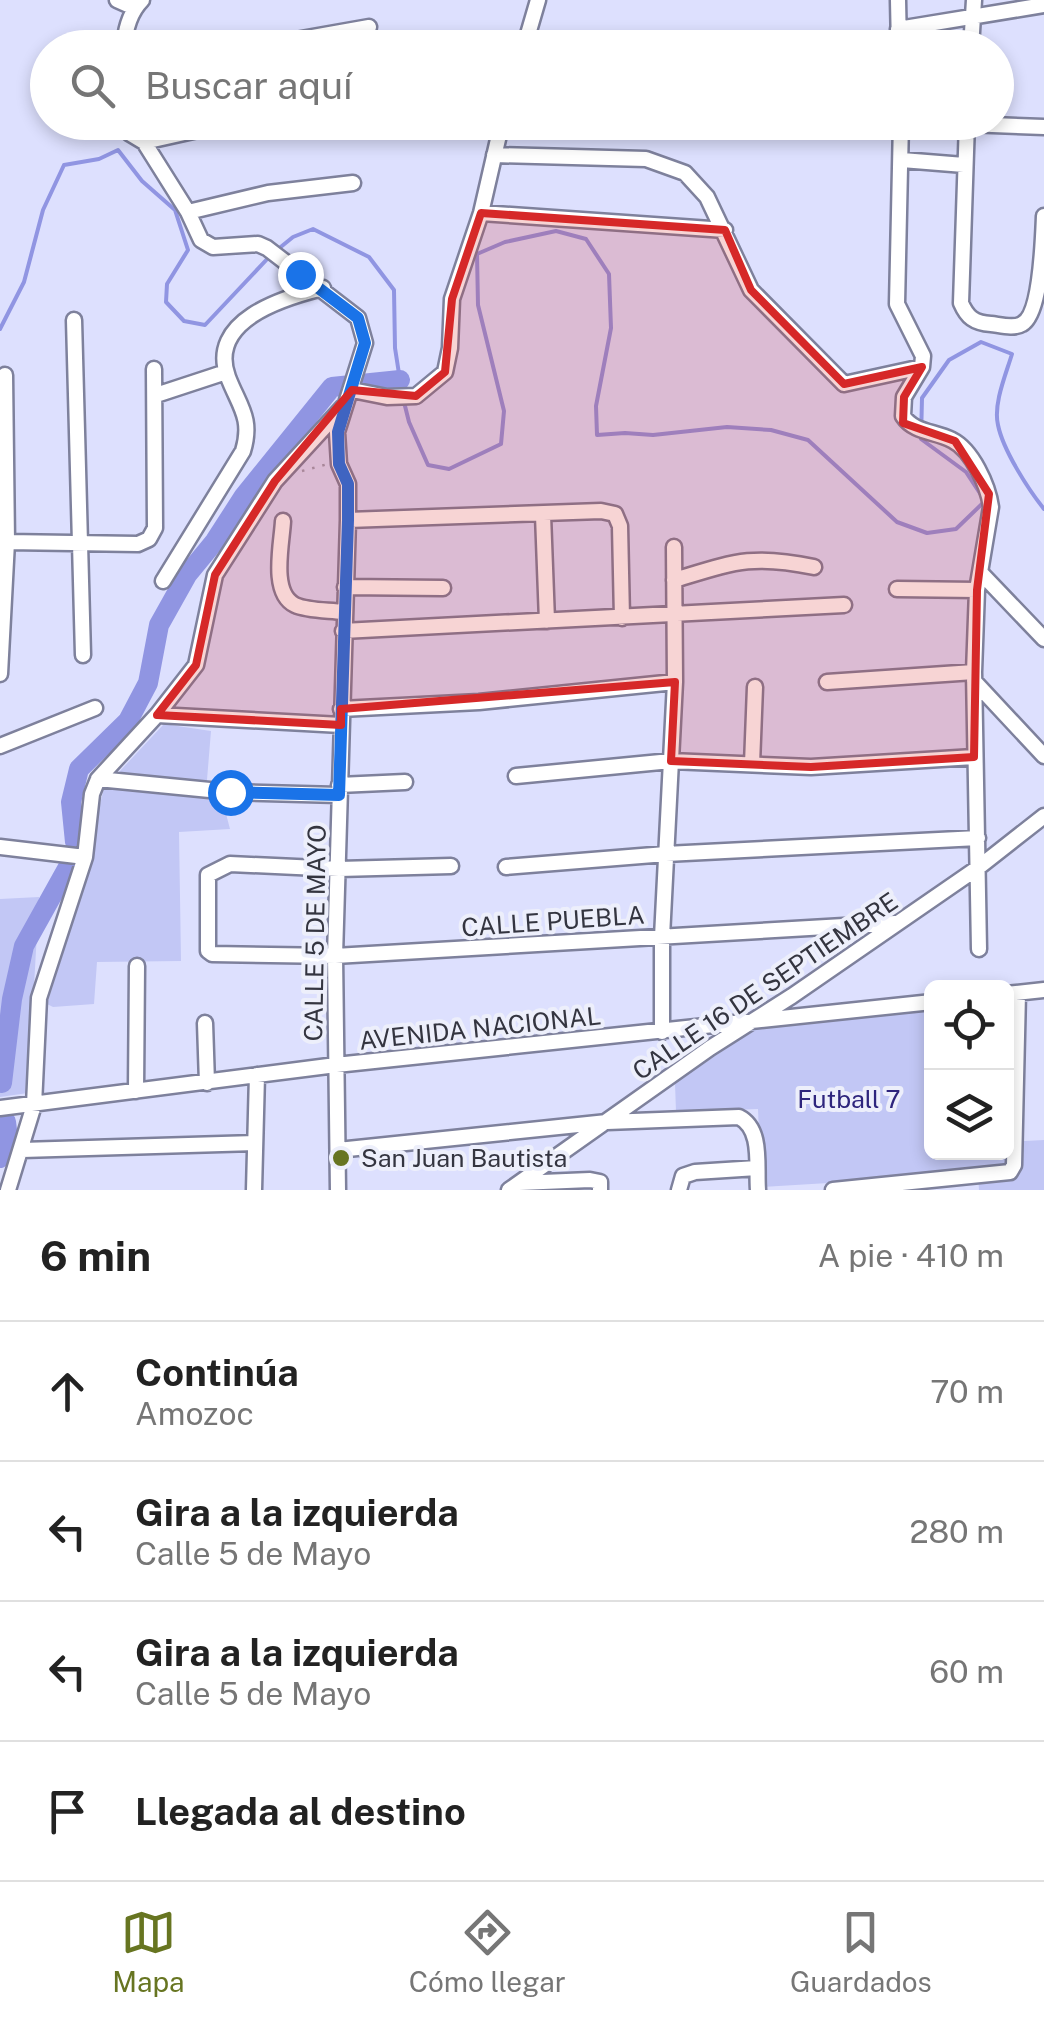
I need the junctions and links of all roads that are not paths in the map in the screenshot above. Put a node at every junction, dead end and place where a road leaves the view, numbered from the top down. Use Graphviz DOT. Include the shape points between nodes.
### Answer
graph roads {
  1 [pos="117,0"];
  2 [pos="538,0"];
  3 [pos="898,0"];
  4 [pos="974,0"];
  5 [pos="138,4"];
  6 [pos="1044,5"];
  7 [pos="973,17"];
  8 [pos="369,28"];
  9 [pos="898,28"];
  10 [pos="130,30"];
  11 [pos="360,30"];
  12 [pos="529,30"];
  13 [pos="973,30"];
  14 [pos="1014,126"];
  15 [pos="1044,128"];
  16 [pos="141,140"];
  17 [pos="153,140"];
  18 [pos="498,140"];
  19 [pos="901,140"];
  20 [pos="966,140"];
  21 [pos="144,142"];
  22 [pos="494,155"];
  23 [pos="902,160"];
  24 [pos="964,165"];
  25 [pos="353,183"];
  26 [pos="188,212"];
  27 [pos="481,213"];
  28 [pos="1044,216"];
  29 [pos="725,230"];
  30 [pos="323,288"];
  31 [pos="1039,307"];
  32 [pos="74,320"];
  33 [pos="922,367"];
  34 [pos="154,370"];
  35 [pos="226,372"];
  36 [pos="5,375"];
  37 [pos="352,389"];
  38 [pos="156,395"];
  39 [pos="542,515"];
  40 [pos="283,520"];
  41 [pos="348,520"];
  42 [pos="80,541"];
  43 [pos="7,542"];
  44 [pos="674,547"];
  45 [pos="814,567"];
  46 [pos="980,572"];
  47 [pos="674,580"];
  48 [pos="163,581"];
  49 [pos="345,586"];
  50 [pos="444,588"];
  51 [pos="898,589"];
  52 [pos="977,590"];
  53 [pos="844,605"];
  54 [pos="344,612"];
  55 [pos="673,614"];
  56 [pos="622,618"];
  57 [pos="546,621"];
  58 [pos="343,631"];
  59 [pos="1044,639"];
  60 [pos="83,655"];
  61 [pos="0,674"];
  62 [pos="974,676"];
  63 [pos="675,682"];
  64 [pos="827,682"];
  65 [pos="756,687"];
  66 [pos="96,708"];
  67 [pos="157,716"];
  68 [pos="341,717"];
  69 [pos="0,746"];
  70 [pos="1044,756"];
  71 [pos="974,757"];
  72 [pos="671,761"];
  73 [pos="752,764"];
  74 [pos="516,776"];
  75 [pos="98,779"];
  76 [pos="406,782"];
  77 [pos="339,790"];
  78 [pos="1044,816"];
  79 [pos="978,838"];
  80 [pos="0,847"];
  81 [pos="666,854"];
  82 [pos="86,856"];
  83 [pos="451,866"];
  84 [pos="506,867"];
  85 [pos="979,867"];
  86 [pos="339,869"];
  87 [pos="896,924"];
  88 [pos="662,937"];
  89 [pos="979,948"];
  90 [pos="335,956"];
  91 [pos="137,966"];
  92 [pos="1044,990"];
  93 [pos="1014,994"];
  94 [pos="924,1003"];
  95 [pos="753,1019"];
  96 [pos="205,1023"];
  97 [pos="662,1032"];
  98 [pos="336,1065"];
  99 [pos="1013,1070"];
  100 [pos="256,1075"];
  101 [pos="207,1083"];
  102 [pos="136,1091"];
  103 [pos="34,1106"];
  104 [pos="0,1108"];
  105 [pos="606,1122"];
  106 [pos="255,1143"];
  107 [pos="22,1150"];
  108 [pos="338,1150"];
  109 [pos="757,1168"];
  110 [pos="514,1186"];
  111 [pos="8,1190"];
  112 [pos="254,1190"];
  113 [pos="338,1190"];
  114 [pos="600,1190"];
  115 [pos="679,1190"];
  116 [pos="758,1190"];
  117 [pos="834,1190"];
  1 -- 5 [label="street"];
  2 -- 12 [label="street"];
  3 -- 9 [label="street"];
  4 -- 7 [label="street"];
  5 -- 10 [label="street"];
  6 -- 7 [label="street"];
  7 -- 9 [label="street"];
  7 -- 13 [label="street"];
  8 -- 11 [label="street"];
  14 -- 15 [label="street"];
  16 -- 21 [label="street"];
  17 -- 21 [label="street"];
  18 -- 22 [label="street"];
  19 -- 23 [label="street"];
  20 -- 24 [label="street"];
  21 -- 26 [label="street"];
  22 -- 27 [label="street"];
  22 -- 29 [label="street" via="646,159 685,173"];
  23 -- 24 [label="street"];
  23 -- 33 [label="street" via="896,304 920,348"];
  24 -- 31 [label="street" via="966,316 1018,326"];
  25 -- 26 [label="street"];
  26 -- 30 [label="street, CALLE 5 DE MAYO" via="206,244 258,244"];
  27 -- 29 [label="street"];
  27 -- 37 [label="street" via="452,298 445,372 416,396"];
  28 -- 31 [label="street"];
  29 -- 33 [label="street" via="751,290 844,384"];
  30 -- 35 [label="street" via="287,296 246,320 224,349"];
  30 -- 37 [label="street, CALLE 5 DE MAYO" via="358,318 365,343"];
  32 -- 42 [label="street"];
  33 -- 46 [label="street" via="904,396 903,416 955,441 989,494"];
  34 -- 38 [label="street"];
  35 -- 38 [label="street"];
  35 -- 48 [label="street" via="244,411 246,441"];
  36 -- 43 [label="street"];
  37 -- 41 [label="street, CALLE 5 DE MAYO" via="338,432"];
  37 -- 67 [label="street" via="275,480 215,575 196,665"];
  38 -- 42 [label="street" via="156,528 138,544"];
  39 -- 41 [label="street"];
  39 -- 56 [label="street" via="615,514"];
  39 -- 57 [label="street"];
  40 -- 54 [label="street" via="285,598 296,606"];
  41 -- 49 [label="street, CALLE 5 DE MAYO"];
  42 -- 43 [label="street"];
  42 -- 60 [label="street"];
  43 -- 61 [label="street"];
  44 -- 47 [label="street"];
  45 -- 47 [label="street" via="743,560"];
  46 -- 52 [label="street"];
  46 -- 59 [label="street"];
  47 -- 55 [label="street"];
  49 -- 50 [label="street"];
  49 -- 54 [label="street, CALLE 5 DE MAYO"];
  51 -- 52 [label="street"];
  52 -- 62 [label="street"];
  53 -- 55 [label="street"];
  54 -- 58 [label="street, CALLE 5 DE MAYO"];
  55 -- 56 [label="street"];
  55 -- 63 [label="street"];
  56 -- 57 [label="street"];
  57 -- 58 [label="street"];
  58 -- 68 [label="street, CALLE 5 DE MAYO"];
  62 -- 64 [label="street"];
  62 -- 70 [label="street"];
  62 -- 71 [label="street"];
  63 -- 68 [label="street"];
  63 -- 72 [label="street"];
  65 -- 73 [label="street"];
  66 -- 69 [label="street"];
  67 -- 68 [label="street"];
  67 -- 75 [label="street"];
  68 -- 77 [label="street, CALLE 5 DE MAYO"];
  71 -- 73 [label="street"];
  71 -- 79 [label="street"];
  72 -- 73 [label="street"];
  72 -- 74 [label="street"];
  72 -- 81 [label="street"];
  75 -- 77 [label="street" via="230,792"];
  75 -- 82 [label="street"];
  76 -- 77 [label="street"];
  77 -- 86 [label="street, CALLE 5 DE MAYO"];
  78 -- 85 [label="street, CALLE 16 DE SEPTIEMBRE"];
  79 -- 81 [label="street"];
  79 -- 85 [label="street"];
  80 -- 82 [label="street"];
  81 -- 84 [label="street"];
  81 -- 88 [label="street"];
  82 -- 103 [label="street" via="40,998"];
  83 -- 86 [label="street"];
  85 -- 87 [label="street, CALLE 16 DE SEPTIEMBRE"];
  85 -- 89 [label="street"];
  86 -- 90 [label="street, CALLE 5 DE MAYO"];
  86 -- 90 [label="street, CALLE PUEBLA" via="230,864 208,874 206,944 212,954"];
  87 -- 88 [label="street, CALLE PUEBLA"];
  87 -- 95 [label="street, CALLE 16 DE SEPTIEMBRE"];
  88 -- 90 [label="street, CALLE PUEBLA"];
  88 -- 97 [label="street"];
  90 -- 98 [label="street, CALLE 5 DE MAYO"];
  91 -- 102 [label="street"];
  92 -- 93 [label="street"];
  94 -- 95 [label="street, AVENIDA NACIONAL"];
  95 -- 97 [label="street, AVENIDA NACIONAL"];
  95 -- 105 [label="street, CALLE 16 DE SEPTIEMBRE"];
  96 -- 101 [label="street"];
  97 -- 98 [label="street, AVENIDA NACIONAL"];
  98 -- 100 [label="street, AVENIDA NACIONAL"];
  98 -- 108 [label="street, CALLE 5 DE MAYO"];
  99 -- 117 [label="street" via="1010,1172"];
  100 -- 101 [label="street, AVENIDA NACIONAL"];
  100 -- 106 [label="street"];
  101 -- 102 [label="street, AVENIDA NACIONAL"];
  102 -- 103 [label="street, AVENIDA NACIONAL"];
  103 -- 104 [label="street, AVENIDA NACIONAL"];
  103 -- 107 [label="street"];
  105 -- 108 [label="street"];
  105 -- 109 [label="street" via="739,1117 756,1134"];
  105 -- 110 [label="street, CALLE 16 DE SEPTIEMBRE"];
  106 -- 107 [label="street"];
  106 -- 112 [label="street"];
  107 -- 111 [label="street"];
  108 -- 113 [label="street, CALLE 5 DE MAYO"];
  109 -- 115 [label="street" via="695,1172 683,1176"];
  109 -- 116 [label="street"];
  110 -- 114 [label="street" via="590,1180 600,1182"];
}
